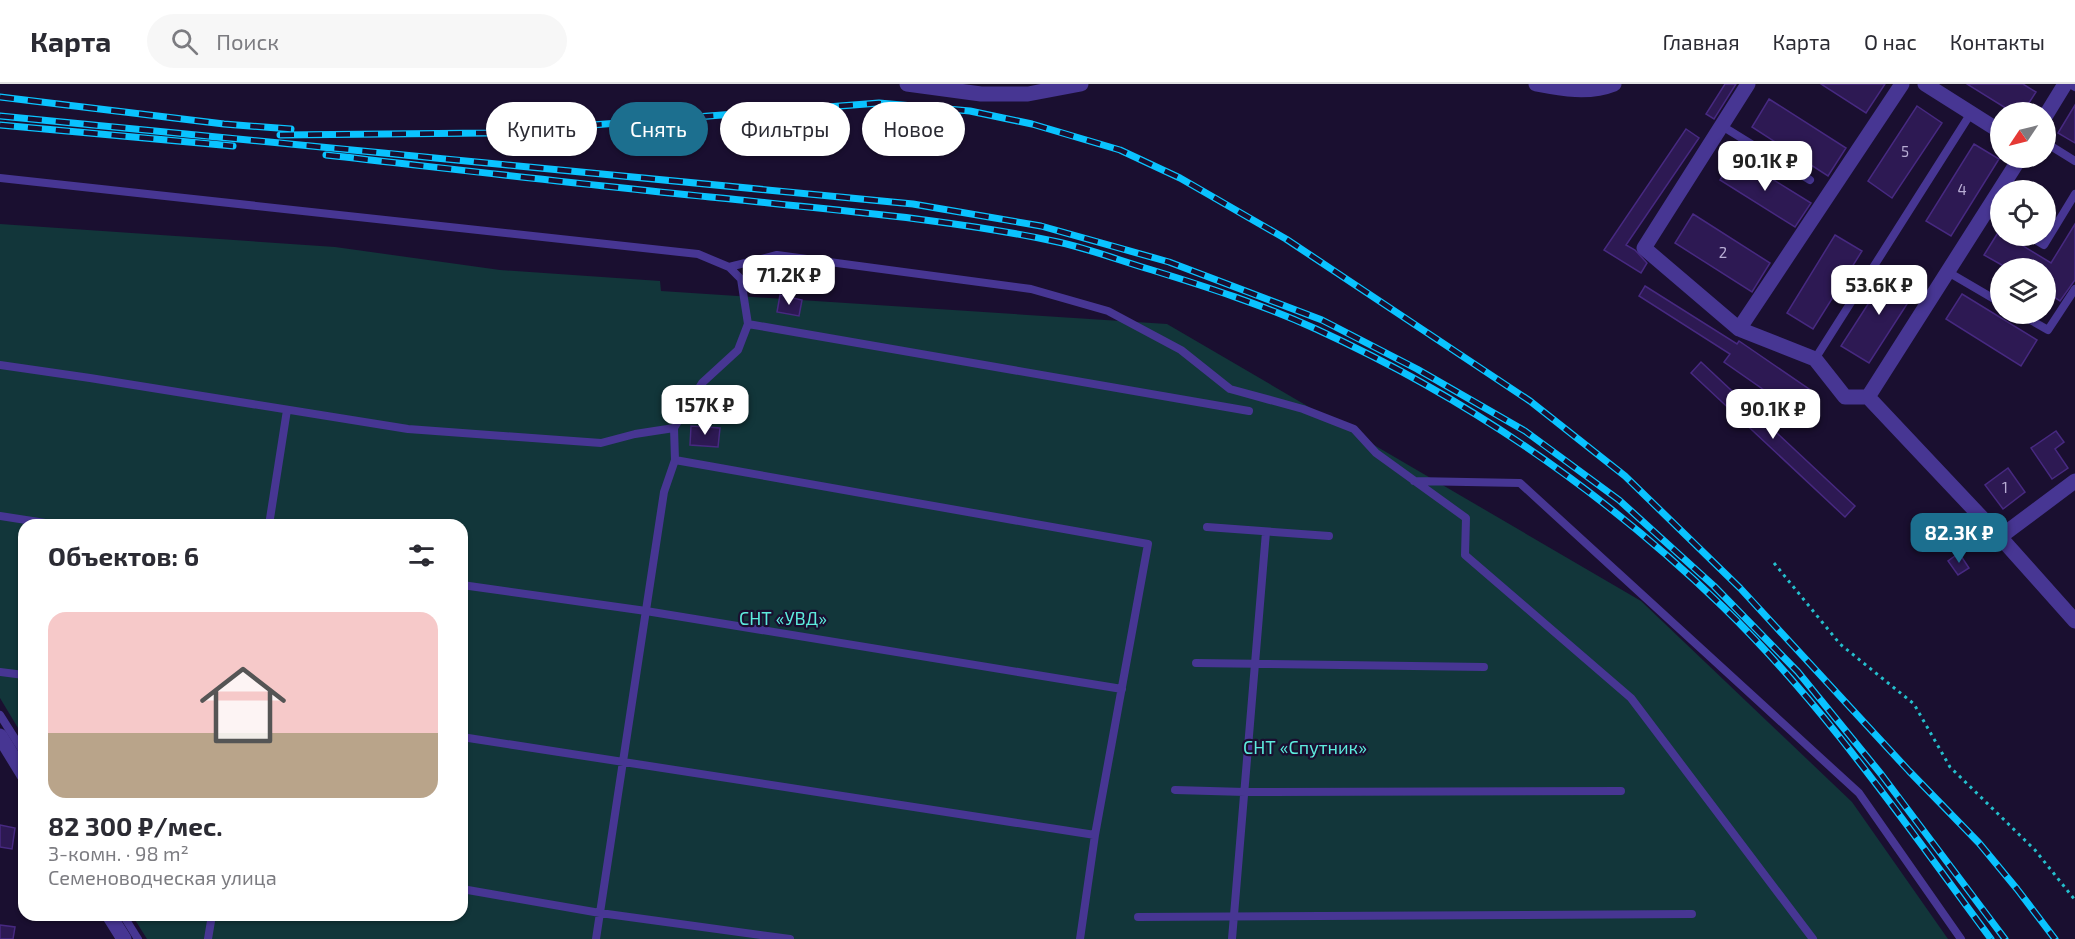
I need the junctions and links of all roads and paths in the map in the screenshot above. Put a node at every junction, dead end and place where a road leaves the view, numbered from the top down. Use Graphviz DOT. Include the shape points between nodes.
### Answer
graph roads {
  1 [pos="907,84"];
  2 [pos="1081,84"];
  3 [pos="1536,84"];
  4 [pos="1614,84"];
  5 [pos="1748,84"];
  6 [pos="1902,84"];
  7 [pos="1925,84"];
  8 [pos="2068,84"];
  9 [pos="2075,87"];
  10 [pos="2055,102"];
  11 [pos="1971,113"];
  12 [pos="1990,125"];
  13 [pos="1722,126"];
  14 [pos="2056,149"];
  15 [pos="2075,161"];
  16 [pos="2014,168"];
  17 [pos="0,178"];
  18 [pos="1810,180"];
  19 [pos="2075,194"];
  20 [pos="1987,209"];
  21 [pos="1990,211"];
  22 [pos="2056,225"];
  23 [pos="729,267"];
  24 [pos="1948,272"];
  25 [pos="2075,289"];
  26 [pos="1990,297"];
  27 [pos="2056,318"];
  28 [pos="748,324"];
  29 [pos="2038,324"];
  30 [pos="2052,324"];
  31 [pos="1739,329"];
  32 [pos="1815,359"];
  33 [pos="0,365"];
  34 [pos="1868,397"];
  35 [pos="287,410"];
  36 [pos="1249,411"];
  37 [pos="674,428"];
  38 [pos="675,460"];
  39 [pos="1413,481"];
  40 [pos="2075,481"];
  41 [pos="0,516"];
  42 [pos="19,519"];
  43 [pos="270,519"];
  44 [pos="1207,527"];
  45 [pos="1266,532"];
  46 [pos="1329,536"];
  47 [pos="2000,537"];
  48 [pos="1774,563"];
  49 [pos="468,586"];
  50 [pos="646,611"];
  51 [pos="2075,621"];
  52 [pos="1196,663"];
  53 [pos="1256,663"];
  54 [pos="1484,667"];
  55 [pos="0,672"];
  56 [pos="18,674"];
  57 [pos="1122,689"];
  58 [pos="0,715"];
  59 [pos="0,736"];
  60 [pos="468,738"];
  61 [pos="18,744"];
  62 [pos="624,761"];
  63 [pos="18,765"];
  64 [pos="1175,790"];
  65 [pos="1622,791"];
  66 [pos="1245,792"];
  67 [pos="1095,835"];
  68 [pos="468,890"];
  69 [pos="2075,900"];
  70 [pos="600,913"];
  71 [pos="1692,914"];
  72 [pos="1138,917"];
  73 [pos="1234,917"];
  74 [pos="114,921"];
  75 [pos="127,921"];
  76 [pos="211,921"];
  77 [pos="124,939"];
  78 [pos="138,939"];
  79 [pos="208,939"];
  80 [pos="596,939"];
  81 [pos="790,939"];
  82 [pos="1080,939"];
  83 [pos="1232,939"];
  84 [pos="1813,939"];
  85 [pos="1961,939"];
  1 -- 2 [label="street" via="981,94 1028,94"];
  3 -- 4 [label="street" via="1598,90"];
  5 -- 13 [label="street"];
  6 -- 31 [label="street"];
  7 -- 11 [label="street"];
  8 -- 9 [label="lane"];
  8 -- 10 [label="street"];
  11 -- 12 [label="street"];
  11 -- 32 [label="lane"];
  13 -- 18 [label="lane"];
  13 -- 31 [label="street" via="1644,248"];
  14 -- 15 [label="lane"];
  16 -- 20 [label="street"];
  17 -- 23 [label="lane" via="698,254"];
  19 -- 22 [label="lane"];
  20 -- 21 [label="lane"];
  20 -- 24 [label="street"];
  23 -- 28 [label="lane" via="741,279"];
  23 -- 39 [label="lane" via="777,255 1031,289 1108,311 1181,350 1230,389 1303,408 1354,429 1376,453"];
  24 -- 26 [label="lane"];
  24 -- 34 [label="street"];
  25 -- 27 [label="lane"];
  28 -- 36 [label="lane"];
  28 -- 37 [label="lane" via="738,350 702,383"];
  29 -- 30 [label="lane" via="2048,330"];
  31 -- 32 [label="street"];
  32 -- 34 [label="street" via="1845,397"];
  33 -- 35 [label="lane"];
  34 -- 47 [label="street"];
  35 -- 37 [label="lane" via="408,429 601,443"];
  35 -- 43 [label="lane"];
  37 -- 38 [label="lane"];
  38 -- 50 [label="lane" via="664,492"];
  38 -- 57 [label="lane" via="1148,544"];
  39 -- 84 [label="lane" via="1466,518 1465,555 1631,698"];
  39 -- 85 [label="lane" via="1520,483 1859,793"];
  40 -- 47 [label="street"];
  41 -- 42 [label="lane"];
  44 -- 45 [label="lane"];
  45 -- 46 [label="lane"];
  45 -- 53 [label="lane"];
  47 -- 51 [label="street"];
  48 -- 69 [label="path" via="1839,644 1914,704 1950,767 2035,850"];
  49 -- 50 [label="lane"];
  50 -- 57 [label="lane"];
  50 -- 62 [label="lane"];
  52 -- 53 [label="lane"];
  53 -- 54 [label="lane"];
  53 -- 66 [label="lane"];
  55 -- 56 [label="lane"];
  57 -- 67 [label="lane"];
  58 -- 61 [label="lane"];
  59 -- 63 [label="street"];
  60 -- 62 [label="lane"];
  62 -- 67 [label="lane"];
  62 -- 70 [label="lane"];
  64 -- 66 [label="lane"];
  65 -- 66 [label="lane"];
  66 -- 73 [label="lane"];
  67 -- 82 [label="lane"];
  68 -- 70 [label="lane"];
  70 -- 80 [label="lane"];
  70 -- 81 [label="lane"];
  71 -- 73 [label="lane"];
  72 -- 73 [label="lane"];
  73 -- 83 [label="lane"];
  74 -- 77 [label="street"];
  75 -- 78 [label="lane"];
  76 -- 79 [label="lane"];
}
